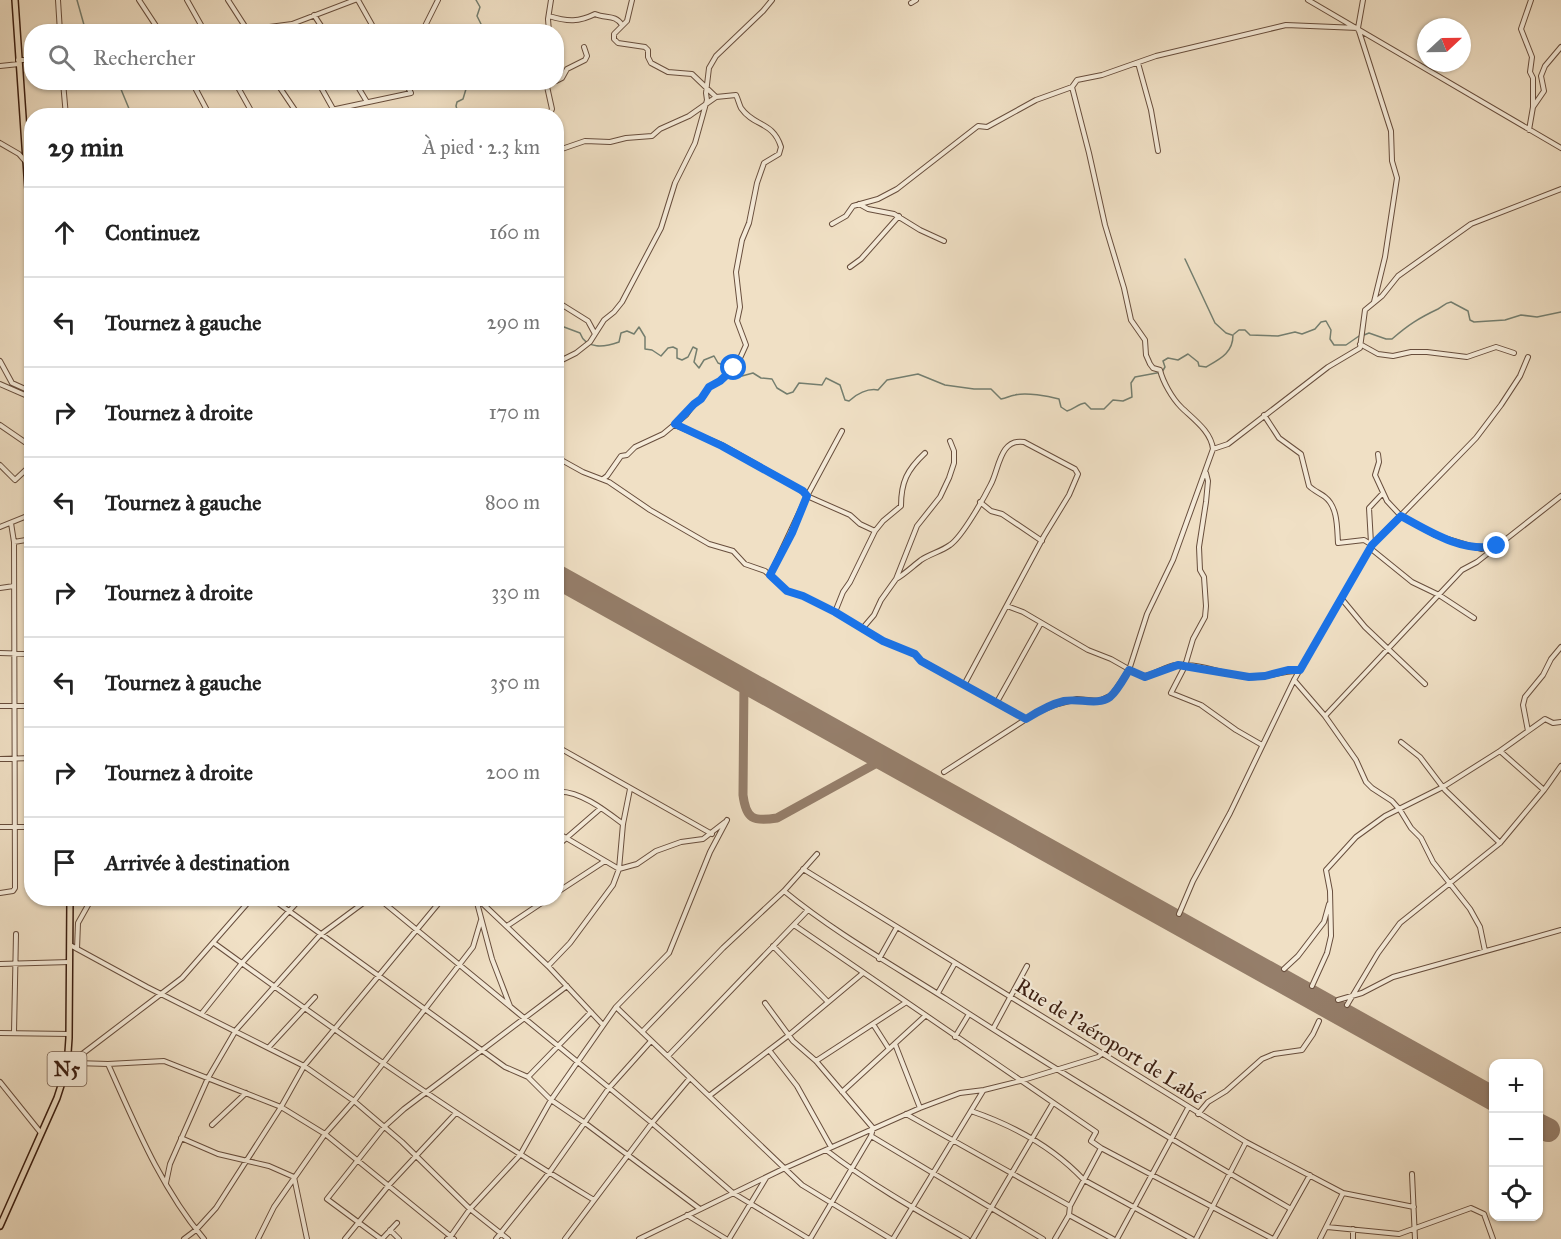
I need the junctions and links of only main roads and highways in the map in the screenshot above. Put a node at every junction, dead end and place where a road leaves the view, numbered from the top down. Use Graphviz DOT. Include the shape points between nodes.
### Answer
graph roads {
  1 [pos="15,0"];
  2 [pos="24,150"];
  3 [pos="70,906"];
  4 [pos="0,1226"];
  1 -- 2 [label="highway"];
  3 -- 4 [label="highway, N5" via="72,1061"];
}
